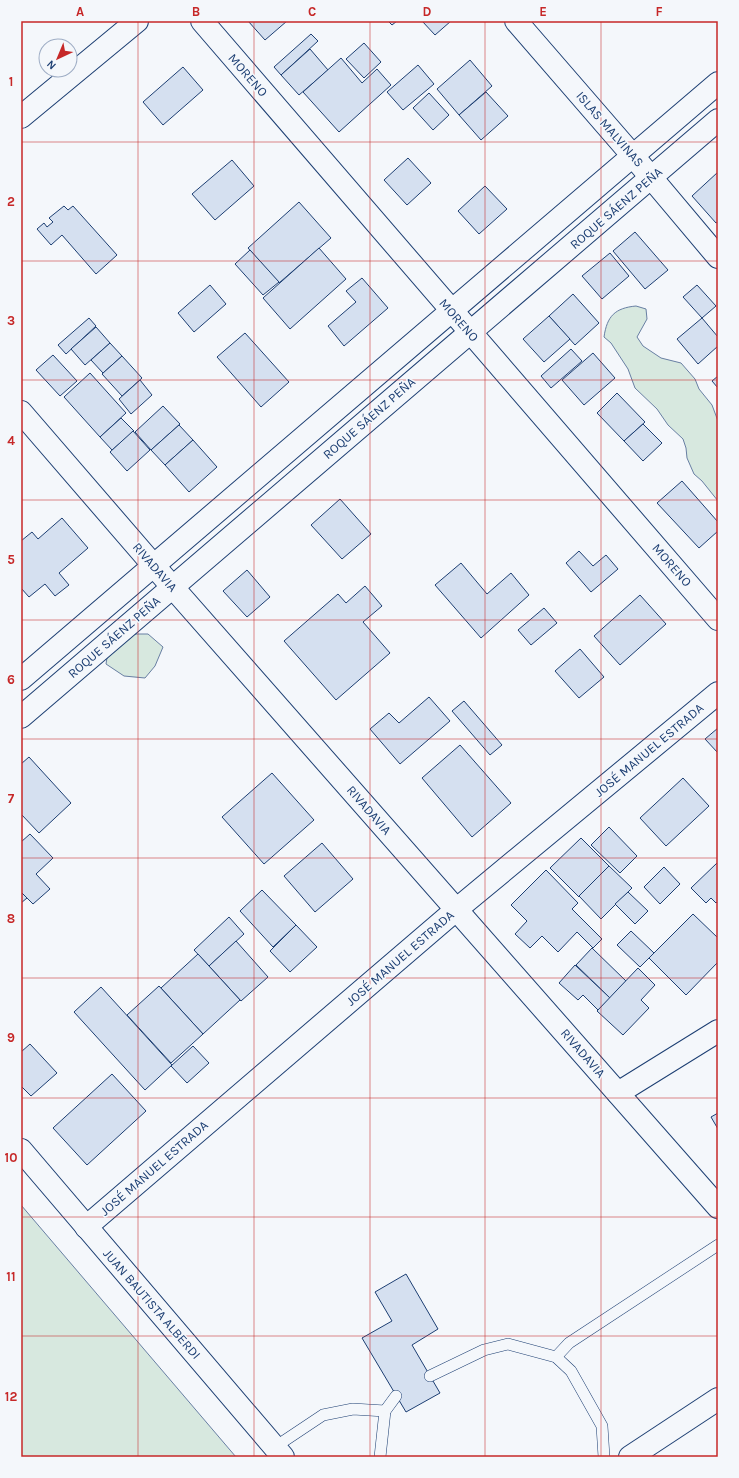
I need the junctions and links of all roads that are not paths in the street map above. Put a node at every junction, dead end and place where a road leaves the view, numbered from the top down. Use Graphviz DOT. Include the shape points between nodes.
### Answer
graph roads {
  1 [pos="137,21"];
  2 [pos="202,21"];
  3 [pos="516,21"];
  4 [pos="718,83"];
  5 [pos="21,116"];
  6 [pos="718,120"];
  7 [pos="633,156"];
  8 [pos="651,177"];
  9 [pos="718,257"];
  10 [pos="452,312"];
  11 [pos="470,332"];
  12 [pos="21,412"];
  13 [pos="154,566"];
  14 [pos="173,587"];
  15 [pos="718,619"];
  16 [pos="21,680"];
  17 [pos="718,693"];
  18 [pos="21,717"];
  19 [pos="457,910"];
  20 [pos="718,1031"];
  21 [pos="618,1093"];
  22 [pos="21,1150"];
  23 [pos="718,1207"];
  24 [pos="86,1227"];
  25 [pos="718,1245"];
  26 [pos="556,1357"];
  27 [pos="430,1376"];
  28 [pos="396,1396"];
  29 [pos="718,1399"];
  30 [pos="385,1411"];
  31 [pos="279,1452"];
  32 [pos="380,1457"];
  33 [pos="604,1457"];
  34 [pos="630,1457"];
  1 -- 5 [label="street"];
  2 -- 10 [label="street, MORENO"];
  3 -- 7 [label="street, ISLAS MALVINAS"];
  4 -- 7 [label="street, ROQUE SÁENZ PEÑA"];
  6 -- 8 [label="street, ROQUE SÁENZ PEÑA"];
  7 -- 8 [label="street, ISLAS MALVINAS"];
  7 -- 10 [label="street, ROQUE SÁENZ PEÑA"];
  8 -- 9 [label="street, ISLAS MALVINAS"];
  8 -- 11 [label="street, ROQUE SÁENZ PEÑA"];
  10 -- 11 [label="street, MORENO"];
  10 -- 13 [label="street, ROQUE SÁENZ PEÑA"];
  11 -- 14 [label="street, ROQUE SÁENZ PEÑA"];
  11 -- 15 [label="street, MORENO"];
  12 -- 13 [label="street, RIVADAVIA"];
  13 -- 14 [label="street, RIVADAVIA"];
  13 -- 16 [label="street, ROQUE SÁENZ PEÑA"];
  14 -- 18 [label="street, ROQUE SÁENZ PEÑA"];
  14 -- 19 [label="street, RIVADAVIA"];
  17 -- 19 [label="street, JOSÉ MANUEL ESTRADA"];
  19 -- 21 [label="street, RIVADAVIA"];
  19 -- 24 [label="street, JOSÉ MANUEL ESTRADA"];
  20 -- 21 [label="street"];
  21 -- 23 [label="street, RIVADAVIA"];
  22 -- 24 [label="street, JUAN BAUTISTA ALBERDI"];
  24 -- 31 [label="street, JUAN BAUTISTA ALBERDI"];
  25 -- 26 [label="lane" via="569,1343"];
  26 -- 27 [label="lane" via="508,1344 484,1350"];
  26 -- 33 [label="lane" via="570,1371 602,1426"];
  28 -- 30 [label="lane"];
  29 -- 34 [label="street"];
  30 -- 31 [label="lane" via="353,1409 323,1415"];
  30 -- 32 [label="lane"];
}
